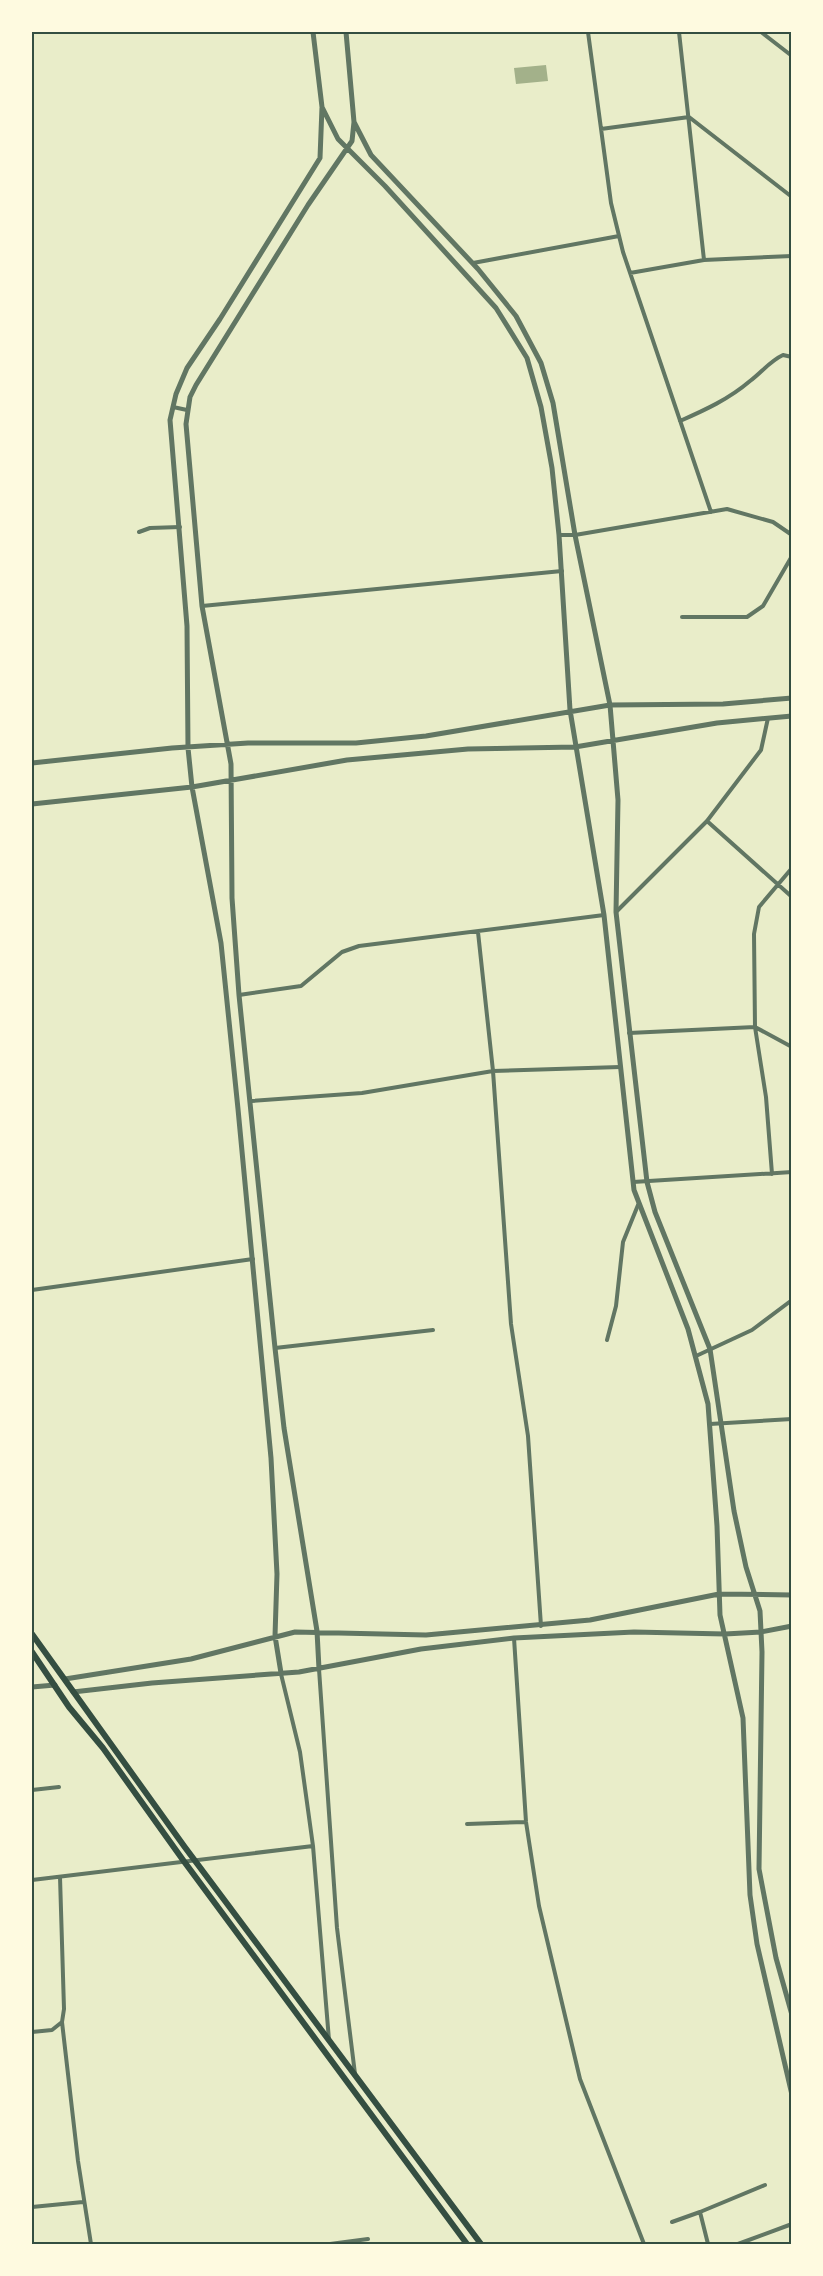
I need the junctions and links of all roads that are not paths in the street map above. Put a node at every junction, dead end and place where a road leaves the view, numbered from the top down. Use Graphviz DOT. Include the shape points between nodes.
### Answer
graph roads {
  1 [pos="313,32"];
  2 [pos="346,32"];
  3 [pos="588,32"];
  4 [pos="680,32"];
  5 [pos="761,32"];
  6 [pos="792,56"];
  7 [pos="322,107"];
  8 [pos="689,117"];
  9 [pos="354,122"];
  10 [pos="601,129"];
  11 [pos="347,149"];
  12 [pos="792,197"];
  13 [pos="620,236"];
  14 [pos="792,256"];
  15 [pos="704,260"];
  16 [pos="472,263"];
  17 [pos="630,273"];
  18 [pos="792,357"];
  19 [pos="173,407"];
  20 [pos="187,410"];
  21 [pos="680,421"];
  22 [pos="711,512"];
  23 [pos="180,527"];
  24 [pos="139,532"];
  25 [pos="559,535"];
  26 [pos="575,535"];
  27 [pos="792,536"];
  28 [pos="792,556"];
  29 [pos="562,571"];
  30 [pos="202,606"];
  31 [pos="682,617"];
  32 [pos="792,698"];
  33 [pos="610,705"];
  34 [pos="570,710"];
  35 [pos="792,716"];
  36 [pos="768,718"];
  37 [pos="614,742"];
  38 [pos="229,744"];
  39 [pos="575,747"];
  40 [pos="188,748"];
  41 [pos="32,763"];
  42 [pos="232,782"];
  43 [pos="192,788"];
  44 [pos="32,804"];
  45 [pos="707,821"];
  46 [pos="792,868"];
  47 [pos="777,884"];
  48 [pos="792,897"];
  49 [pos="616,912"];
  50 [pos="604,915"];
  51 [pos="478,932"];
  52 [pos="239,994"];
  53 [pos="755,1027"];
  54 [pos="629,1033"];
  55 [pos="792,1047"];
  56 [pos="620,1067"];
  57 [pos="493,1071"];
  58 [pos="251,1101"];
  59 [pos="792,1172"];
  60 [pos="772,1174"];
  61 [pos="633,1182"];
  62 [pos="646,1182"];
  63 [pos="638,1205"];
  64 [pos="253,1259"];
  65 [pos="32,1290"];
  66 [pos="792,1300"];
  67 [pos="433,1329"];
  68 [pos="607,1340"];
  69 [pos="275,1348"];
  70 [pos="710,1349"];
  71 [pos="696,1356"];
  72 [pos="792,1419"];
  73 [pos="722,1423"];
  74 [pos="710,1424"];
  75 [pos="719,1594"];
  76 [pos="754,1594"];
  77 [pos="792,1595"];
  78 [pos="541,1626"];
  79 [pos="792,1626"];
  80 [pos="317,1631"];
  81 [pos="761,1632"];
  82 [pos="32,1634"];
  83 [pos="725,1634"];
  84 [pos="275,1636"];
  85 [pos="514,1638"];
  86 [pos="32,1652"];
  87 [pos="39,1662"];
  88 [pos="32,1666"];
  89 [pos="319,1668"];
  90 [pos="281,1673"];
  91 [pos="65,1679"];
  92 [pos="55,1685"];
  93 [pos="32,1687"];
  94 [pos="73,1692"];
  95 [pos="59,1786"];
  96 [pos="32,1790"];
  97 [pos="526,1822"];
  98 [pos="467,1824"];
  99 [pos="313,1846"];
  100 [pos="183,1860"];
  101 [pos="195,1860"];
  102 [pos="60,1877"];
  103 [pos="32,1880"];
  104 [pos="792,2015"];
  105 [pos="62,2022"];
  106 [pos="32,2032"];
  107 [pos="329,2042"];
  108 [pos="355,2075"];
  109 [pos="792,2095"];
  110 [pos="765,2185"];
  111 [pos="83,2202"];
  112 [pos="32,2207"];
  113 [pos="700,2212"];
  114 [pos="672,2222"];
  115 [pos="792,2224"];
  116 [pos="368,2239"];
  117 [pos="90,2244"];
  118 [pos="330,2244"];
  119 [pos="466,2244"];
  120 [pos="481,2244"];
  121 [pos="644,2244"];
  122 [pos="708,2244"];
  123 [pos="738,2244"];
  1 -- 7 [label="street"];
  2 -- 9 [label="street"];
  3 -- 10 [label="street"];
  4 -- 8 [label="street"];
  5 -- 6 [label="street"];
  7 -- 11 [label="street"];
  7 -- 19 [label="street" via="322,146 316,165 186,368"];
  8 -- 10 [label="street"];
  8 -- 12 [label="street"];
  8 -- 15 [label="street"];
  9 -- 11 [label="street"];
  9 -- 16 [label="street" via="371,155"];
  10 -- 13 [label="street" via="611,203"];
  11 -- 20 [label="street" via="196,385"];
  11 -- 25 [label="street" via="496,308 527,358 543,417"];
  13 -- 16 [label="street"];
  13 -- 17 [label="street"];
  14 -- 15 [label="street"];
  15 -- 17 [label="street"];
  16 -- 26 [label="street" via="516,316 541,363 553,403"];
  17 -- 21 [label="street"];
  18 -- 21 [label="street" via="783,355 775,359 716,405"];
  19 -- 20 [label="street"];
  19 -- 23 [label="street" via="171,452"];
  20 -- 30 [label="street"];
  21 -- 22 [label="street"];
  22 -- 26 [label="street"];
  22 -- 27 [label="street" via="727,509 747,514 773,522"];
  23 -- 24 [label="street"];
  23 -- 40 [label="street" via="187,626"];
  25 -- 26 [label="street"];
  25 -- 29 [label="street"];
  26 -- 33 [label="street"];
  28 -- 31 [label="street" via="763,606 747,617"];
  29 -- 30 [label="street"];
  29 -- 34 [label="street"];
  30 -- 38 [label="street"];
  32 -- 33 [label="street" via="723,704"];
  33 -- 34 [label="street"];
  33 -- 37 [label="street"];
  34 -- 38 [label="street" via="356,743"];
  34 -- 39 [label="street"];
  35 -- 36 [label="street"];
  36 -- 37 [label="street"];
  36 -- 45 [label="street" via="761,750"];
  37 -- 39 [label="street"];
  37 -- 49 [label="street" via="618,800"];
  38 -- 40 [label="street"];
  38 -- 42 [label="street"];
  39 -- 42 [label="street" via="468,749 347,760"];
  39 -- 50 [label="street"];
  40 -- 41 [label="street"];
  40 -- 43 [label="street"];
  42 -- 43 [label="street"];
  42 -- 52 [label="street" via="232,898"];
  43 -- 44 [label="street"];
  43 -- 64 [label="street" via="221,943"];
  45 -- 47 [label="street"];
  45 -- 49 [label="street"];
  46 -- 47 [label="street"];
  47 -- 48 [label="street"];
  47 -- 53 [label="street" via="759,908 755,921"];
  49 -- 54 [label="street"];
  50 -- 51 [label="street"];
  50 -- 56 [label="street"];
  51 -- 52 [label="street" via="359,946 342,952 301,986"];
  51 -- 57 [label="street"];
  52 -- 58 [label="street"];
  53 -- 54 [label="street"];
  53 -- 55 [label="street"];
  53 -- 60 [label="street"];
  54 -- 62 [label="street"];
  56 -- 57 [label="street"];
  56 -- 61 [label="street"];
  57 -- 58 [label="street" via="362,1093"];
  57 -- 78 [label="street" via="512,1323 528,1436"];
  58 -- 69 [label="street"];
  59 -- 60 [label="street"];
  60 -- 62 [label="street"];
  61 -- 62 [label="street"];
  61 -- 63 [label="street"];
  62 -- 70 [label="street"];
  63 -- 68 [label="street" via="623,1242 616,1306"];
  63 -- 71 [label="street"];
  64 -- 65 [label="street"];
  64 -- 84 [label="street" via="271,1458 277,1574"];
  66 -- 70 [label="street" via="752,1330"];
  67 -- 69 [label="street"];
  69 -- 80 [label="street"];
  70 -- 71 [label="street"];
  70 -- 73 [label="street"];
  71 -- 74 [label="street"];
  72 -- 73 [label="street"];
  73 -- 74 [label="street"];
  73 -- 76 [label="street" via="734,1511"];
  74 -- 75 [label="street"];
  75 -- 76 [label="street"];
  75 -- 78 [label="street"];
  75 -- 83 [label="street"];
  76 -- 77 [label="street"];
  76 -- 81 [label="street"];
  78 -- 80 [label="street" via="406,1636"];
  79 -- 81 [label="street"];
  80 -- 84 [label="street"];
  80 -- 89 [label="street"];
  81 -- 83 [label="street"];
  81 -- 104 [label="street" via="759,1869 776,1958"];
  82 -- 91 [label="main road"];
  83 -- 85 [label="street" via="634,1632"];
  83 -- 109 [label="street" via="743,1718 749,1876 757,1944"];
  84 -- 90 [label="street"];
  84 -- 91 [label="street" via="191,1659"];
  85 -- 89 [label="street" via="421,1648"];
  85 -- 97 [label="street"];
  86 -- 87 [label="main road"];
  87 -- 88 [label="street"];
  87 -- 92 [label="main road"];
  89 -- 90 [label="street"];
  89 -- 108 [label="street" via="336,1917"];
  90 -- 94 [label="street"];
  90 -- 99 [label="street" via="300,1752"];
  91 -- 94 [label="main road"];
  92 -- 93 [label="street"];
  92 -- 100 [label="main road"];
  94 -- 101 [label="main road"];
  95 -- 96 [label="street"];
  97 -- 98 [label="street"];
  97 -- 121 [label="street" via="539,1906 580,2079"];
  99 -- 101 [label="street"];
  99 -- 107 [label="street"];
  100 -- 101 [label="street"];
  100 -- 102 [label="street"];
  100 -- 119 [label="main road"];
  101 -- 107 [label="main road"];
  102 -- 103 [label="street"];
  102 -- 105 [label="street"];
  105 -- 106 [label="street" via="52,2030"];
  105 -- 111 [label="street"];
  107 -- 108 [label="main road"];
  108 -- 120 [label="main road"];
  110 -- 113 [label="street"];
  111 -- 112 [label="street"];
  111 -- 117 [label="street"];
  113 -- 114 [label="street"];
  113 -- 122 [label="street"];
  115 -- 123 [label="street"];
  116 -- 118 [label="street"];
}
